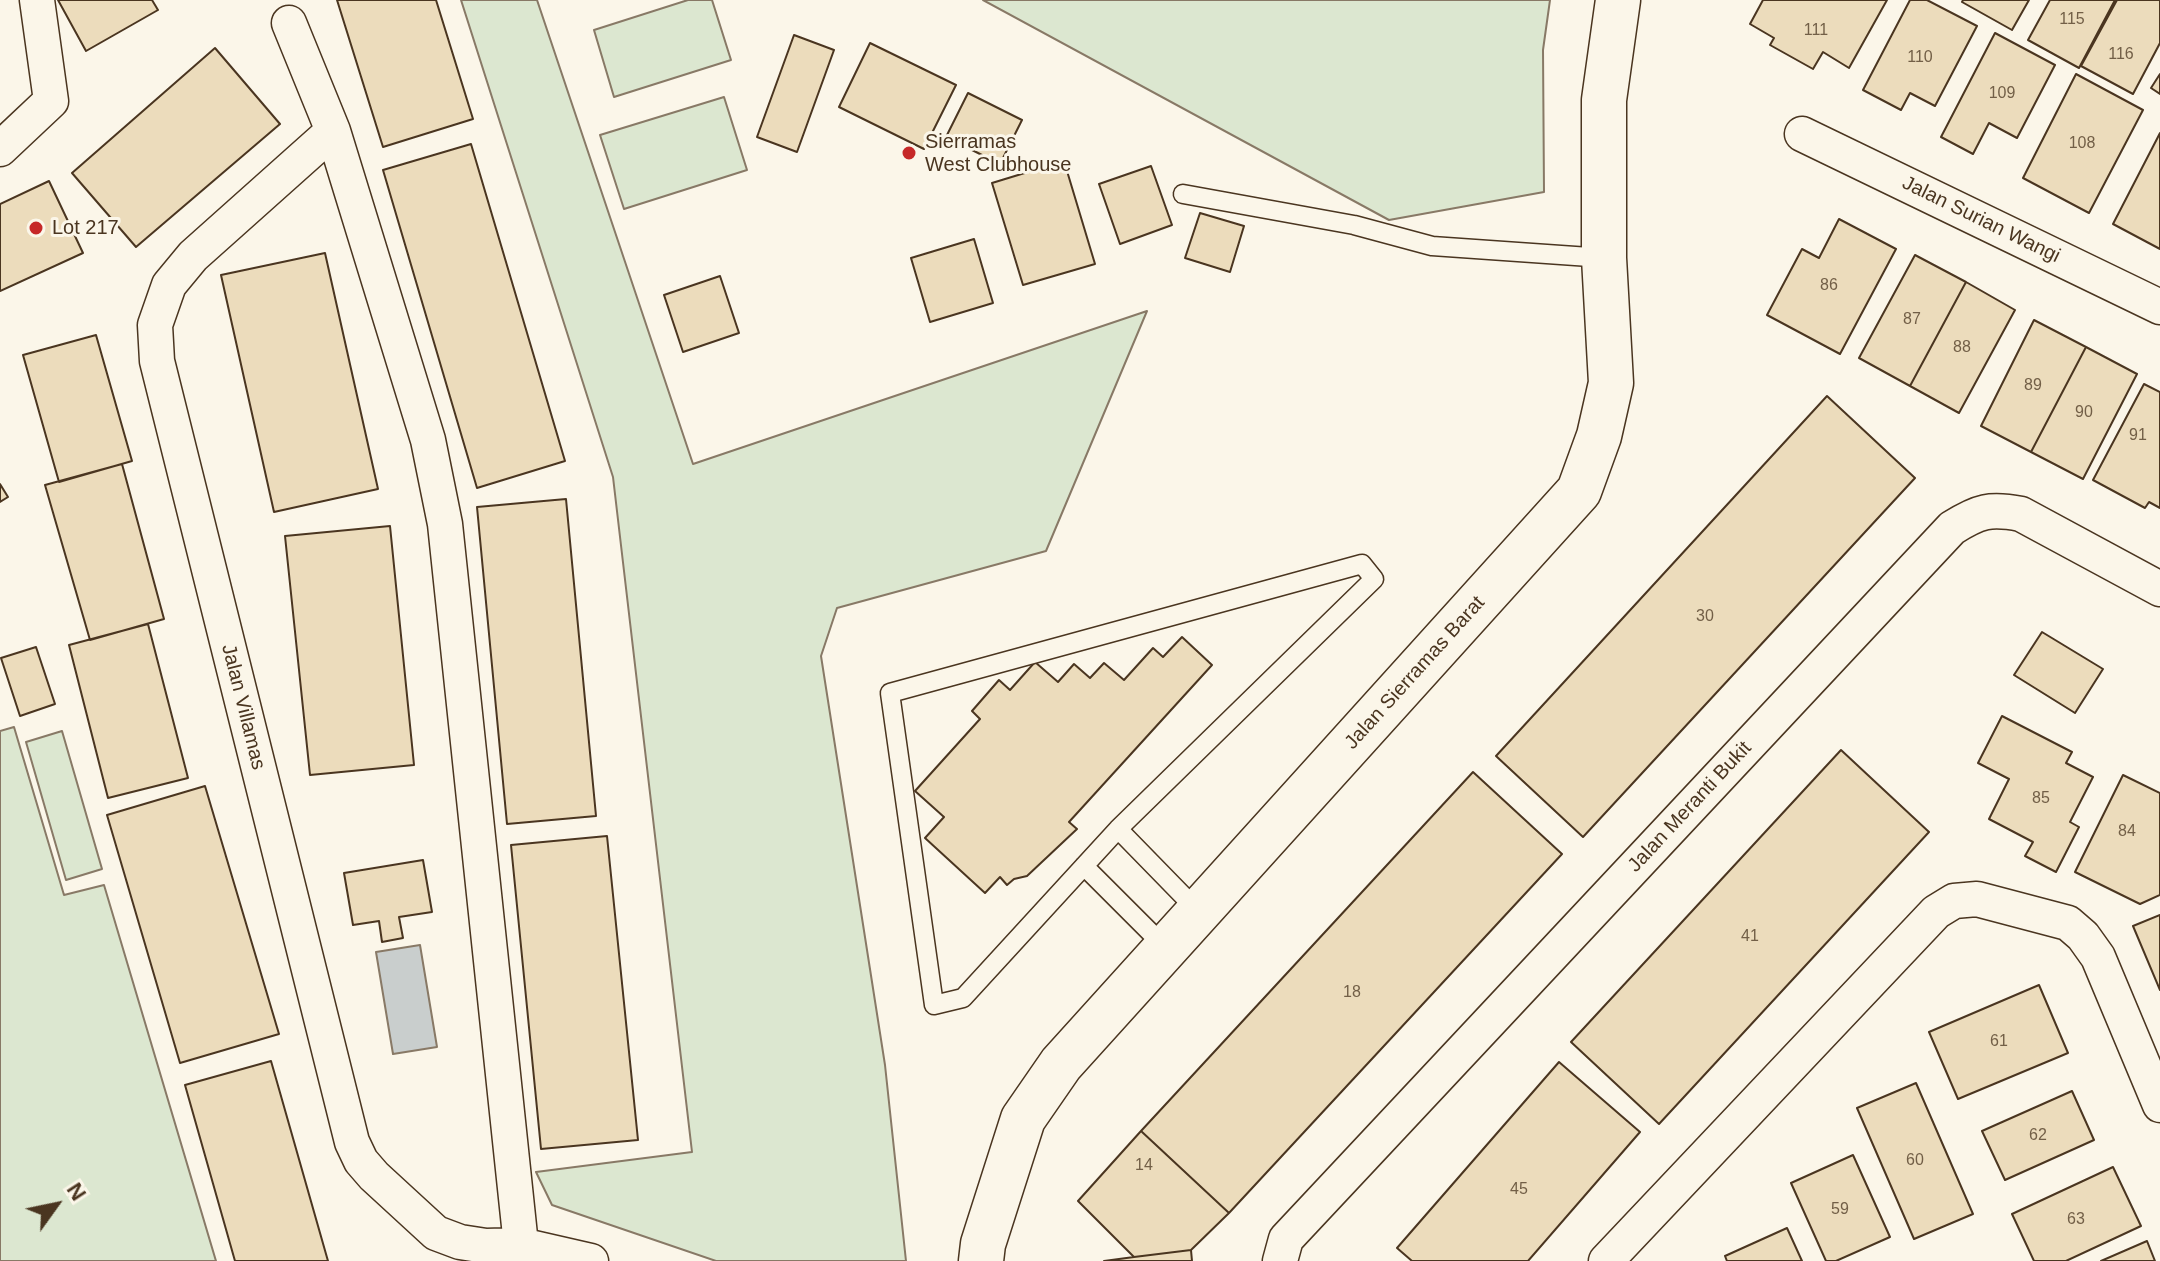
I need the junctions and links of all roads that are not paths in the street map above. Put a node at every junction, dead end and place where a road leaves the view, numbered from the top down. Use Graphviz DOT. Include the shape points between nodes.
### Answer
graph roads {
  1 [pos="37,0"];
  2 [pos="1618,0"];
  3 [pos="289,23"];
  4 [pos="333,131"];
  5 [pos="1802,134"];
  6 [pos="0,149"];
  7 [pos="1183,194"];
  8 [pos="1604,258"];
  9 [pos="2160,307"];
  10 [pos="2160,589"];
  11 [pos="1118,829"];
  12 [pos="1084,866"];
  13 [pos="1199,912"];
  14 [pos="1166,948"];
  15 [pos="2160,1105"];
  16 [pos="521,1245"];
  17 [pos="591,1261"];
  18 [pos="981,1261"];
  19 [pos="1280,1261"];
  20 [pos="1606,1261"];
  1 -- 6 [label="street" via="51,101"];
  2 -- 8 [label="street, Jalan Sierramas Barat" via="1604,100"];
  3 -- 4 [label="street"];
  4 -- 16 [label="street" via="428,440 445,524"];
  4 -- 16 [label="street, Jalan Villamas" via="193,256 169,285 155,325 157,361 352,1142 374,1176 436,1233 486,1246"];
  5 -- 9 [label="street, Jalan Surian Wangi"];
  7 -- 8 [label="lane" via="1354,225 1432,246"];
  8 -- 13 [label="street, Jalan Sierramas Barat" via="1611,383 1579,491"];
  10 -- 19 [label="street, Jalan Meranti Bukit" via="2021,514 1996,509 1975,513 1952,528 1286,1239"];
  11 -- 12 [label="lane"];
  11 -- 12 [label="lane" via="1374,579 1362,564 890,693 934,1005 963,998"];
  11 -- 13 [label="lane"];
  12 -- 14 [label="lane"];
  13 -- 14 [label="street, Jalan Sierramas Barat"];
  14 -- 18 [label="street, Jalan Sierramas Barat" via="1061,1064 1023,1119"];
  15 -- 20 [label="street" via="2098,957 2083,936 2068,923 1977,899 1954,901 1936,912"];
  16 -- 17 [label="street, Jalan Villamas"];
}
